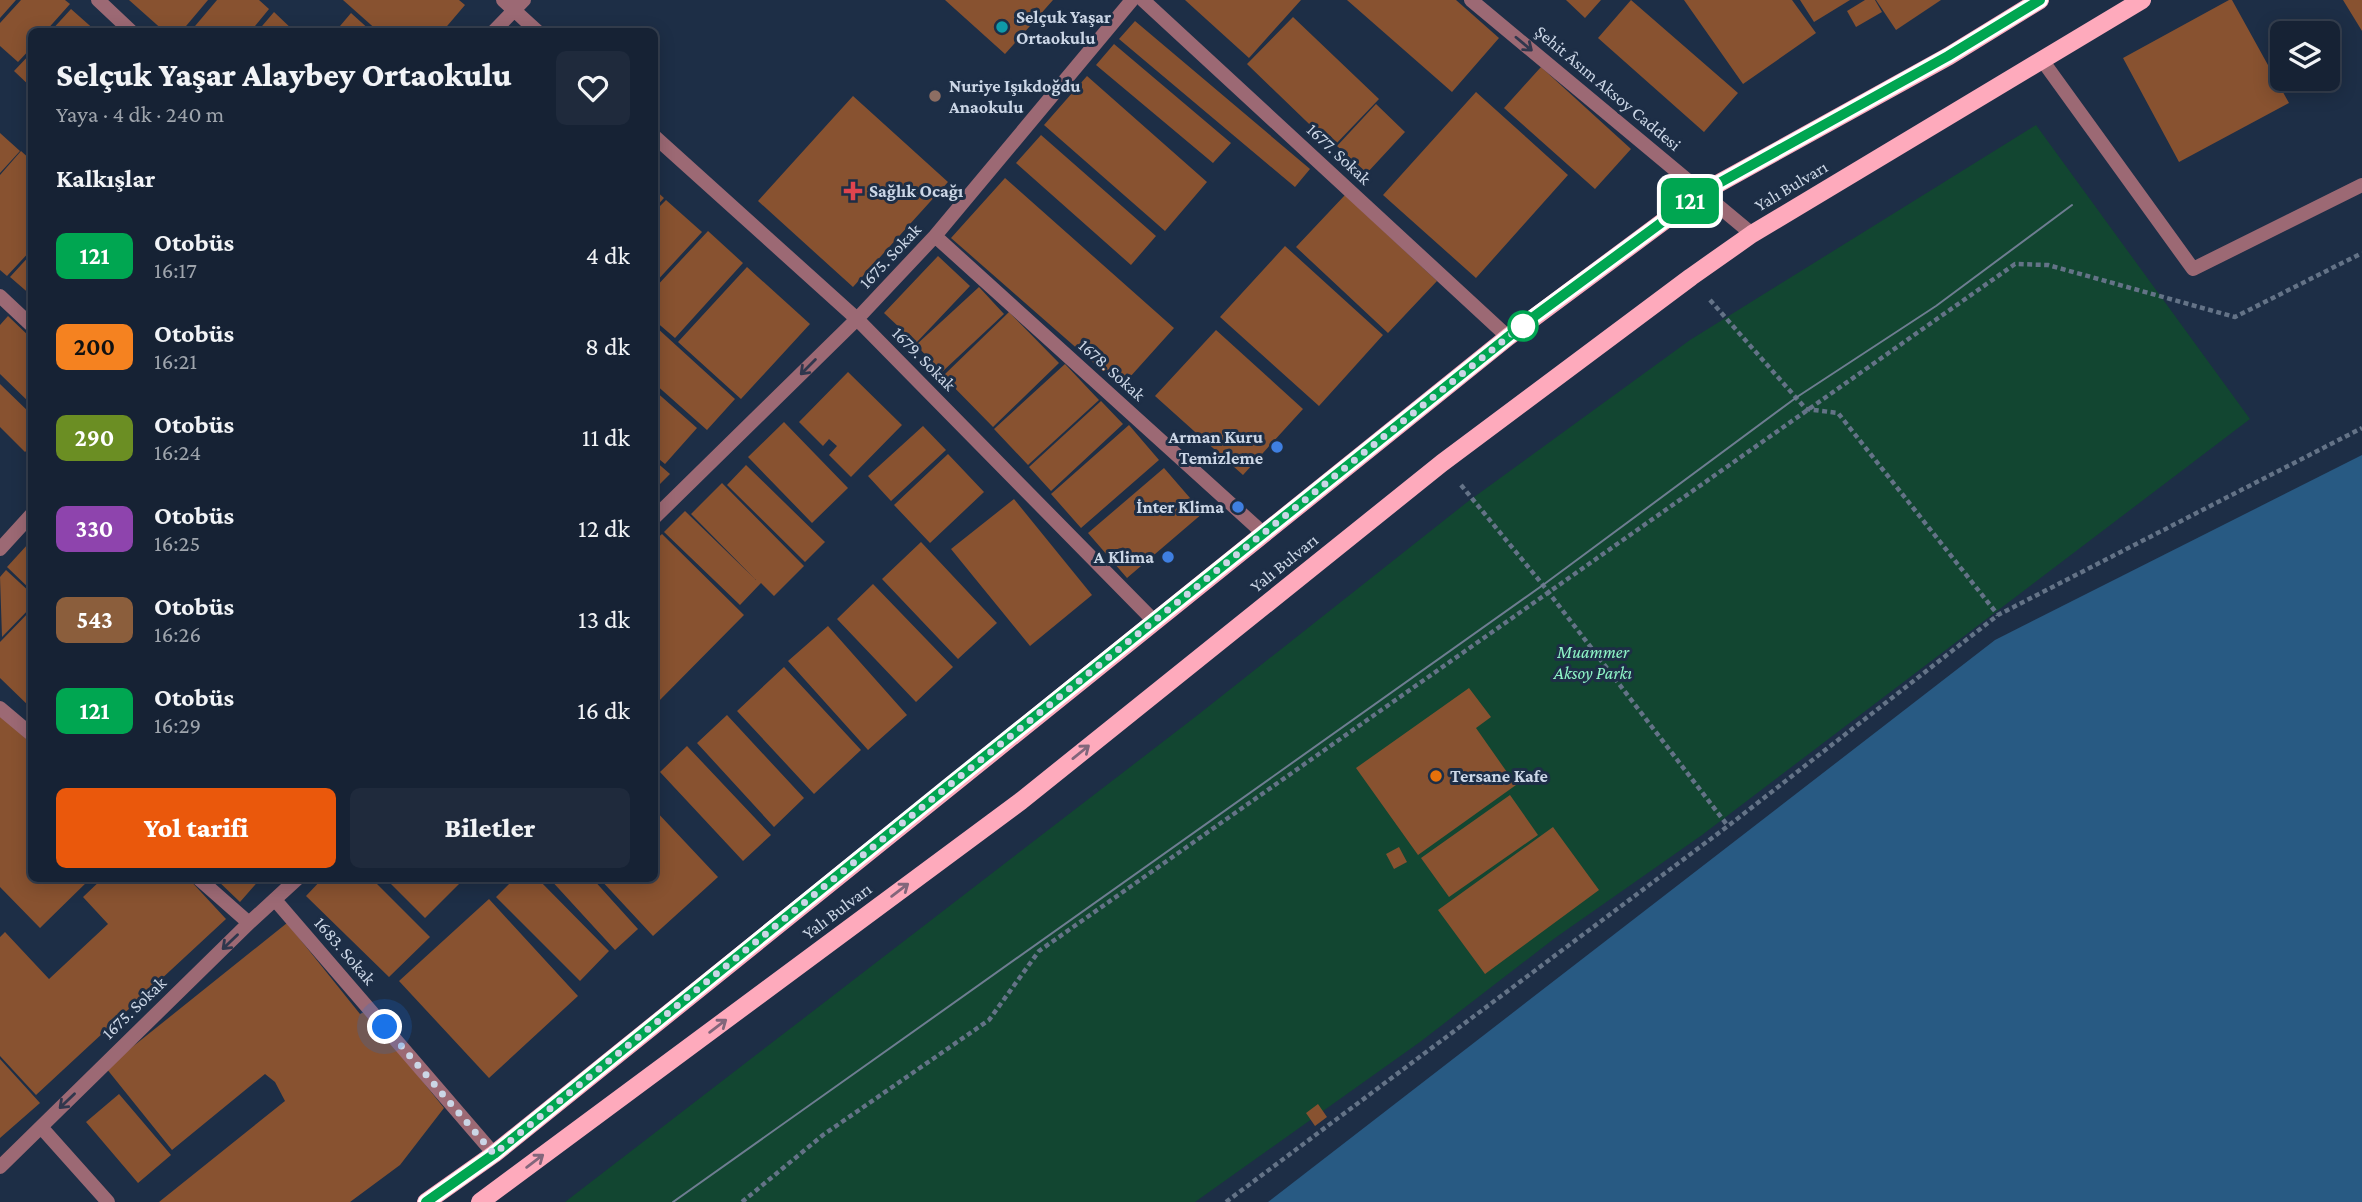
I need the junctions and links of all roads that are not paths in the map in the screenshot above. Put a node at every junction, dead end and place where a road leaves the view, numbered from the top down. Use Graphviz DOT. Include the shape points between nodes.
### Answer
graph roads {
  1 [pos="98,0"];
  2 [pos="503,0"];
  3 [pos="1132,0"];
  4 [pos="1143,0"];
  5 [pos="1471,0"];
  6 [pos="2019,0"];
  7 [pos="2039,0"];
  8 [pos="2142,0"];
  9 [pos="519,5"];
  10 [pos="2011,18"];
  11 [pos="128,28"];
  12 [pos="497,28"];
  13 [pos="535,28"];
  14 [pos="2042,60"];
  15 [pos="658,140"];
  16 [pos="2362,185"];
  17 [pos="1703,192"];
  18 [pos="1752,234"];
  19 [pos="935,236"];
  20 [pos="0,296"];
  21 [pos="857,319"];
  22 [pos="28,322"];
  23 [pos="1508,337"];
  24 [pos="658,514"];
  25 [pos="28,518"];
  26 [pos="1263,533"];
  27 [pos="0,550"];
  28 [pos="1154,621"];
  29 [pos="0,708"];
  30 [pos="28,732"];
  31 [pos="203,882"];
  32 [pos="294,882"];
  33 [pos="276,901"];
  34 [pos="249,923"];
  35 [pos="41,1127"];
  36 [pos="494,1154"];
  37 [pos="0,1167"];
  38 [pos="108,1202"];
  39 [pos="426,1202"];
  40 [pos="480,1202"];
  1 -- 11 [label="street"];
  2 -- 9 [label="street"];
  3 -- 19 [label="street, 1675. Sokak"];
  4 -- 23 [label="street, 1677. Sokak"];
  5 -- 17 [label="street, Şehit Âsım Aksoy Caddesi, one-way"];
  6 -- 10 [label="street"];
  7 -- 10 [label="main road, Yalı Bulvarı"];
  8 -- 14 [label="main road, Yalı Bulvarı"];
  9 -- 12 [label="street"];
  9 -- 13 [label="street"];
  10 -- 17 [label="main road, Yalı Bulvarı"];
  14 -- 16 [label="street" via="2193,269"];
  14 -- 18 [label="main road, Yalı Bulvarı"];
  15 -- 21 [label="street, 1679. Sokak"];
  17 -- 18 [label="street, Şehit Âsım Aksoy Caddesi"];
  17 -- 23 [label="main road, Yalı Bulvarı"];
  40 -- 18 [label="main road, Yalı Bulvarı, one-way" via="1021,801 1442,463"];
  19 -- 21 [label="street, 1675. Sokak"];
  19 -- 26 [label="street, 1678. Sokak"];
  20 -- 22 [label="street"];
  21 -- 24 [label="street, 1675. Sokak, one-way"];
  21 -- 28 [label="street, 1679. Sokak"];
  23 -- 26 [label="main road, Yalı Bulvarı"];
  25 -- 27 [label="street"];
  26 -- 28 [label="main road, Yalı Bulvarı"];
  28 -- 36 [label="main road, Yalı Bulvarı"];
  29 -- 30 [label="street"];
  31 -- 34 [label="street"];
  32 -- 33 [label="street, 1675. Sokak"];
  33 -- 34 [label="street, 1675. Sokak"];
  33 -- 36 [label="street, 1683. Sokak"];
  34 -- 35 [label="street, 1675. Sokak, one-way"];
  35 -- 37 [label="street, 1675. Sokak"];
  35 -- 38 [label="street"];
  36 -- 39 [label="main road, Yalı Bulvarı"];
}
